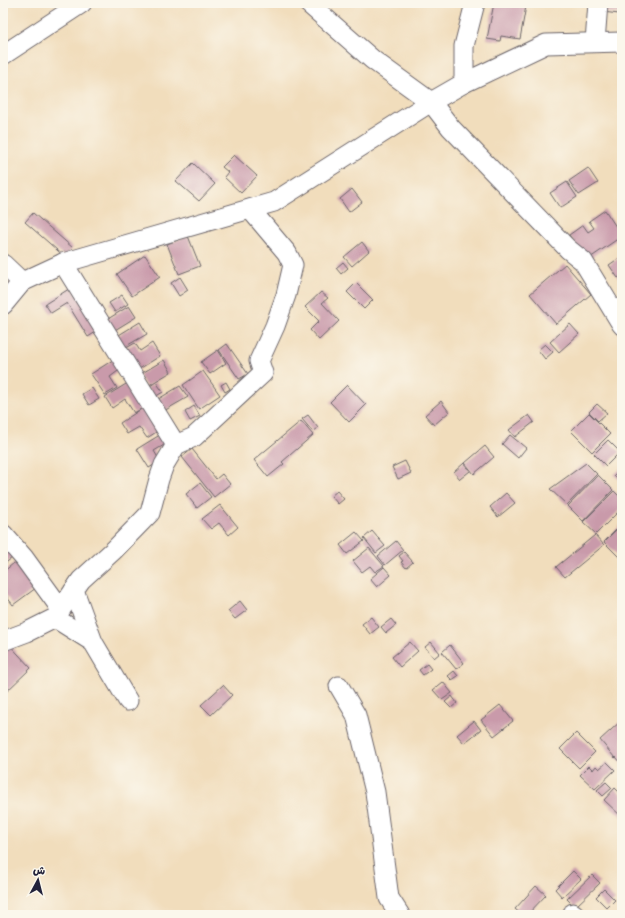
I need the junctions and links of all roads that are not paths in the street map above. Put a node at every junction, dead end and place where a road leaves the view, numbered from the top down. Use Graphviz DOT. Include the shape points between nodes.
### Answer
graph roads {
  1 [pos="82,3"];
  2 [pos="308,3"];
  3 [pos="475,3"];
  4 [pos="598,3"];
  5 [pos="595,42"];
  6 [pos="622,42"];
  7 [pos="3,54"];
  8 [pos="464,83"];
  9 [pos="431,102"];
  10 [pos="250,209"];
  11 [pos="63,263"];
  12 [pos="3,264"];
  13 [pos="22,282"];
  14 [pos="3,305"];
  15 [pos="622,325"];
  16 [pos="176,444"];
  17 [pos="3,534"];
  18 [pos="74,590"];
  19 [pos="58,614"];
  20 [pos="3,641"];
  21 [pos="93,642"];
  22 [pos="339,686"];
  23 [pos="128,700"];
  24 [pos="400,915"];
  1 -- 7 [label="street"];
  2 -- 9 [label="street" via="372,60"];
  3 -- 8 [label="street" via="464,46"];
  4 -- 5 [label="street"];
  5 -- 6 [label="street"];
  5 -- 8 [label="street" via="546,44"];
  8 -- 9 [label="street"];
  9 -- 10 [label="street" via="274,202"];
  9 -- 15 [label="street" via="457,134 568,249 583,261"];
  10 -- 11 [label="street"];
  10 -- 16 [label="street" via="287,253 293,265 286,295 259,361 263,373 194,437"];
  11 -- 13 [label="street"];
  11 -- 16 [label="street"];
  12 -- 13 [label="street"];
  13 -- 14 [label="street"];
  16 -- 18 [label="street" via="159,478 150,513 81,580"];
  17 -- 19 [label="street" via="24,558"];
  18 -- 19 [label="street"];
  18 -- 21 [label="street"];
  19 -- 20 [label="street" via="27,632"];
  19 -- 21 [label="street"];
  21 -- 23 [label="street"];
  22 -- 24 [label="street" via="356,715 375,792 389,898"];
}
